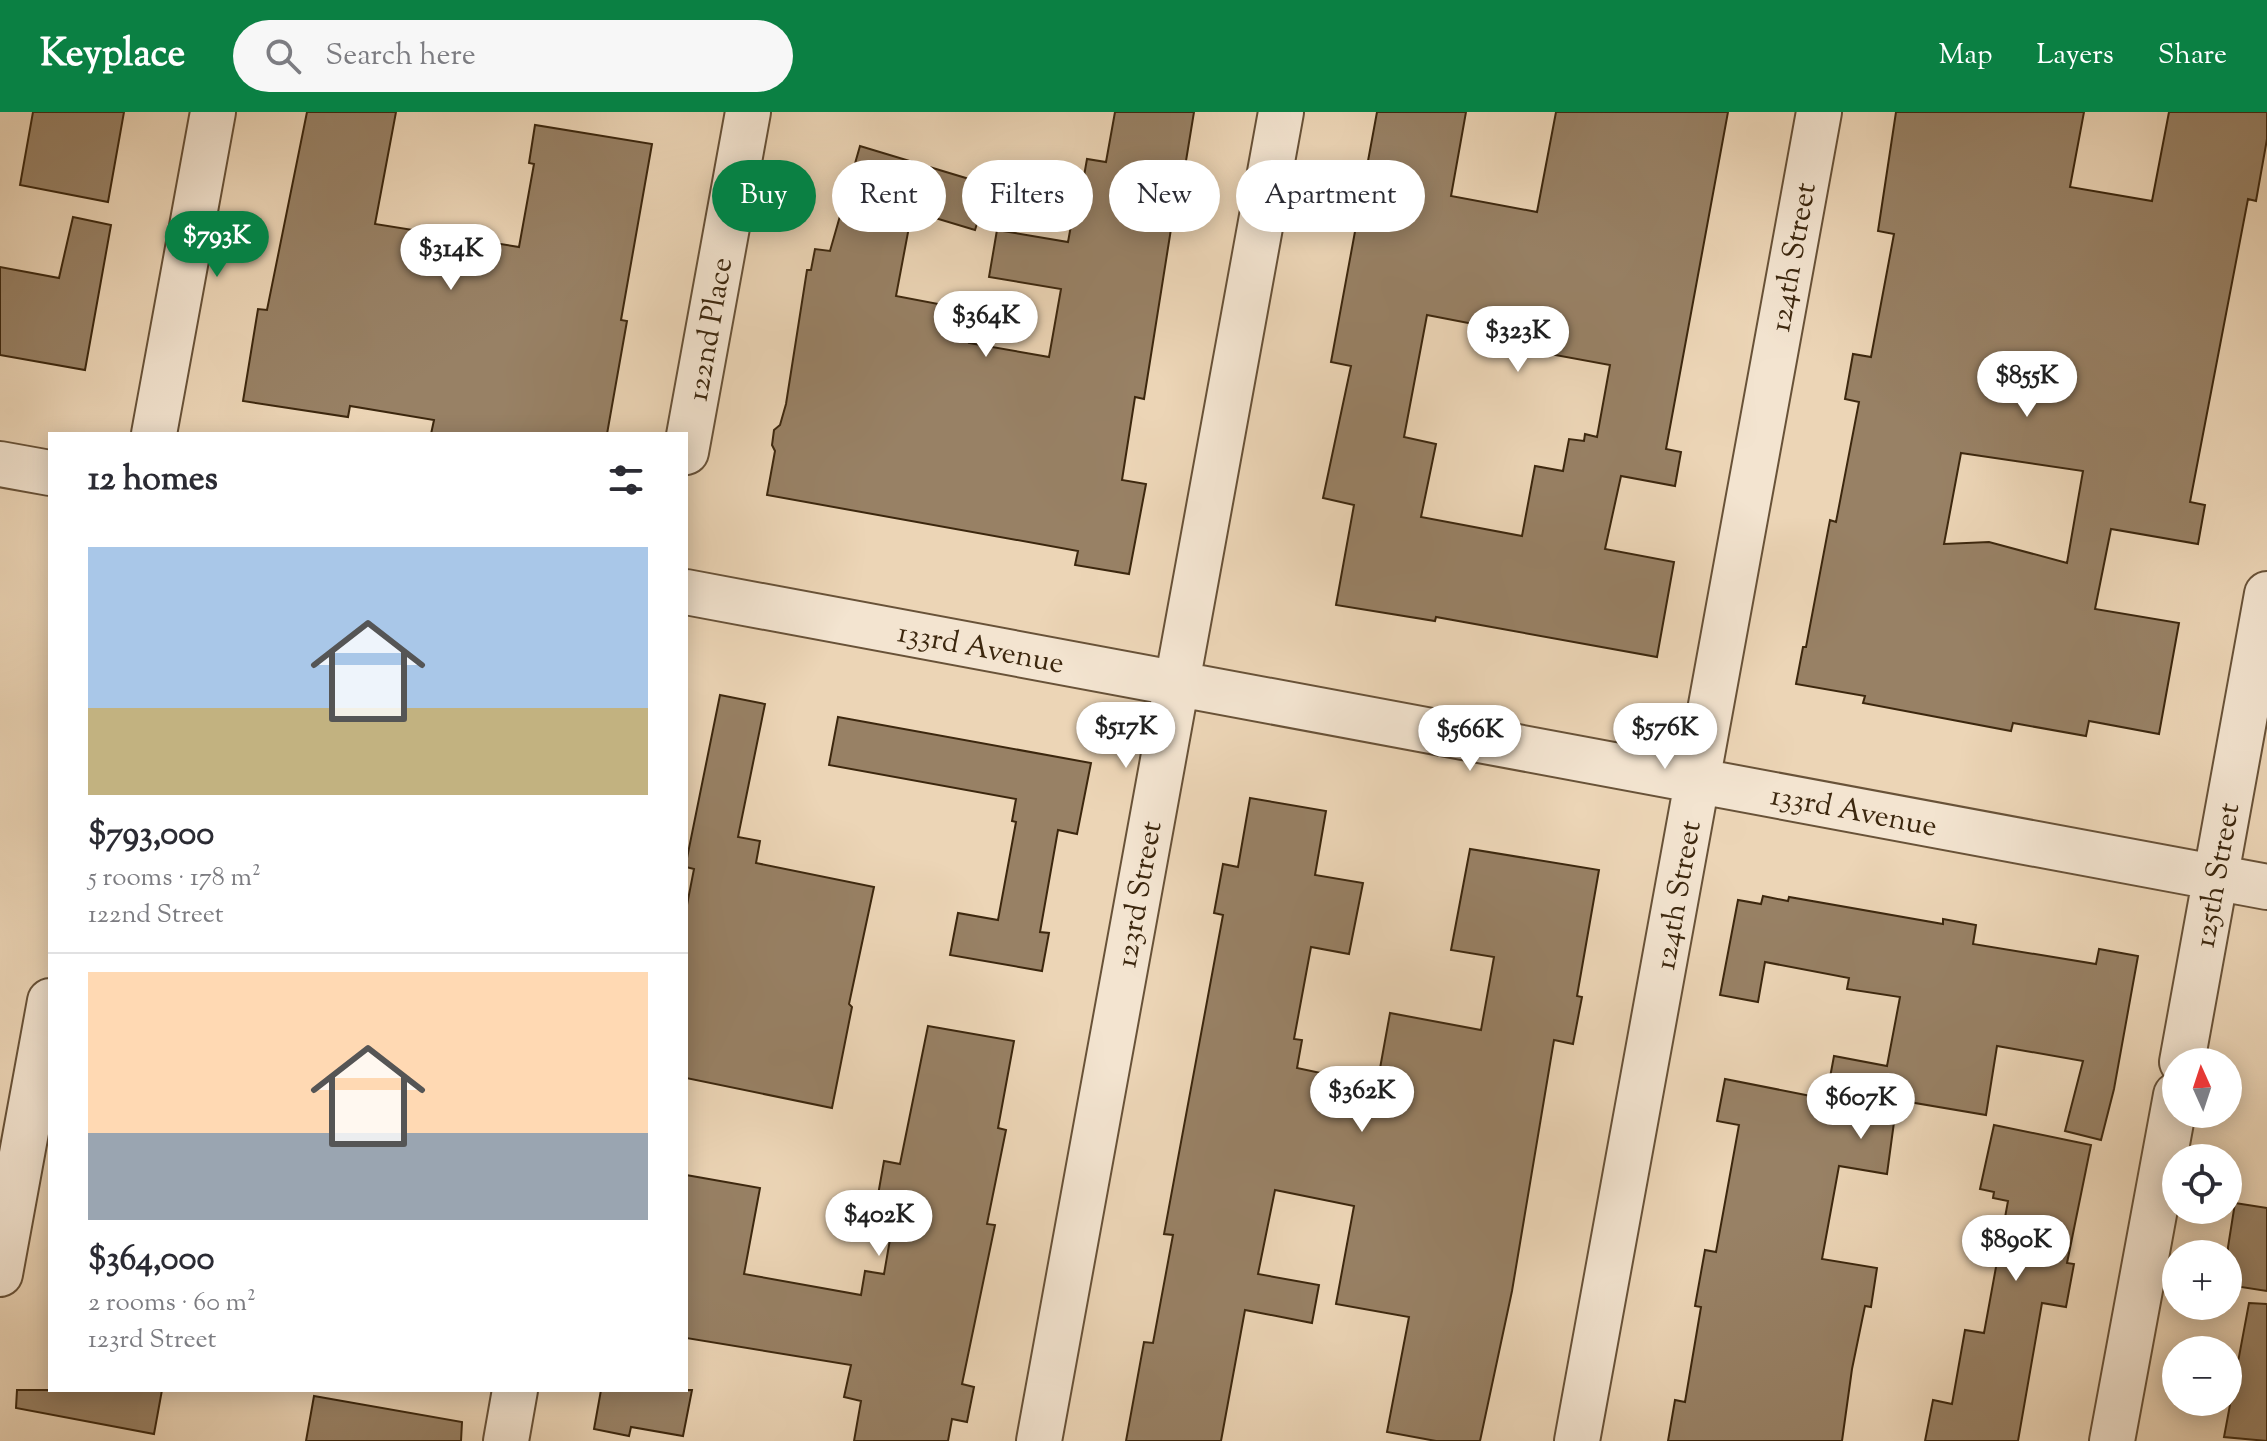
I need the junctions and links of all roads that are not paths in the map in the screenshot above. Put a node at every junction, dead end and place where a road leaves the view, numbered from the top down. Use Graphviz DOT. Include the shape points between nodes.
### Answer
graph roads {
  1 [pos="213,112"];
  2 [pos="748,112"];
  3 [pos="1281,112"];
  4 [pos="1819,112"];
  5 [pos="154,432"];
  6 [pos="688,441"];
  7 [pos="0,464"];
  8 [pos="48,473"];
  9 [pos="688,592"];
  10 [pos="2267,594"];
  11 [pos="1176,683"];
  12 [pos="1698,781"];
  13 [pos="2216,878"];
  14 [pos="2267,887"];
  15 [pos="48,1012"];
  16 [pos="2185,1048"];
  17 [pos="2170,1128"];
  18 [pos="0,1274"];
  19 [pos="515,1392"];
  20 [pos="506,1441"];
  21 [pos="1039,1441"];
  22 [pos="1577,1441"];
  23 [pos="2112,1441"];
  1 -- 5 [label="street"];
  2 -- 6 [label="street, 122nd Place"];
  3 -- 11 [label="street, 123rd Street"];
  4 -- 12 [label="street, 124th Street"];
  7 -- 8 [label="street"];
  9 -- 11 [label="street, 133rd Avenue"];
  10 -- 13 [label="street, 125th Street"];
  11 -- 12 [label="street, 133rd Avenue"];
  11 -- 21 [label="street, 123rd Street"];
  12 -- 13 [label="street, 133rd Avenue"];
  12 -- 22 [label="street, 124th Street"];
  13 -- 14 [label="street, 133rd Avenue"];
  13 -- 16 [label="street, 125th Street"];
  15 -- 18 [label="street"];
  17 -- 23 [label="street"];
  19 -- 20 [label="street"];
}
